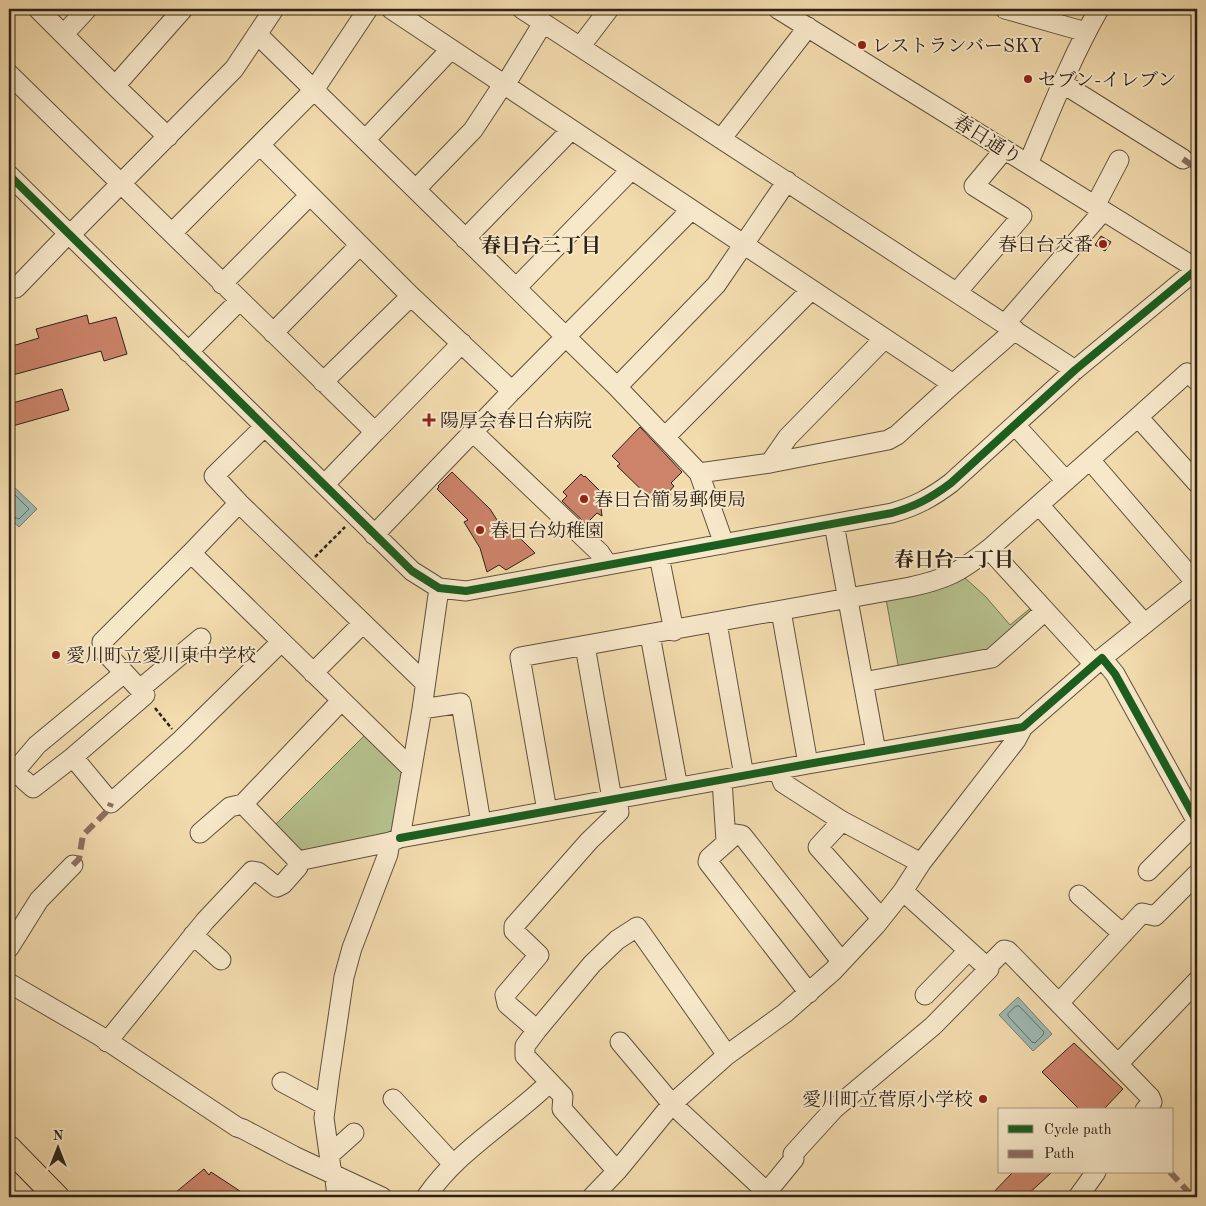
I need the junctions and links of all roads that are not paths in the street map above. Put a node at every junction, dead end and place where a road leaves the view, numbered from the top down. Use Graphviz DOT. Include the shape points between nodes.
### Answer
graph roads {
  1 [pos="38,9"];
  2 [pos="87,9"];
  3 [pos="183,9"];
  4 [pos="274,9"];
  5 [pos="368,9"];
  6 [pos="390,9"];
  7 [pos="522,9"];
  8 [pos="609,9"];
  9 [pos="778,9"];
  10 [pos="1005,9"];
  11 [pos="1099,9"];
  12 [pos="543,23"];
  13 [pos="808,27"];
  14 [pos="1086,32"];
  15 [pos="64,34"];
  16 [pos="257,34"];
  17 [pos="580,47"];
  18 [pos="451,49"];
  19 [pos="9,74"];
  20 [pos="1062,83"];
  21 [pos="504,85"];
  22 [pos="115,86"];
  23 [pos="314,90"];
  24 [pos="572,130"];
  25 [pos="168,137"];
  26 [pos="721,139"];
  27 [pos="365,140"];
  28 [pos="260,145"];
  29 [pos="1004,150"];
  30 [pos="1183,159"];
  31 [pos="1119,160"];
  32 [pos="1028,164"];
  33 [pos="630,170"];
  34 [pos="9,175"];
  35 [pos="787,181"];
  36 [pos="121,184"];
  37 [pos="416,189"];
  38 [pos="310,195"];
  39 [pos="1099,209"];
  40 [pos="691,210"];
  41 [pos="70,234"];
  42 [pos="172,234"];
  43 [pos="465,239"];
  44 [pos="360,245"];
  45 [pos="744,245"];
  46 [pos="1197,269"];
  47 [pos="222,284"];
  48 [pos="11,288"];
  49 [pos="516,288"];
  50 [pos="811,290"];
  51 [pos="957,292"];
  52 [pos="411,296"];
  53 [pos="239,301"];
  54 [pos="1010,327"];
  55 [pos="273,333"];
  56 [pos="566,338"];
  57 [pos="884,339"];
  58 [pos="462,343"];
  59 [pos="188,352"];
  60 [pos="1076,370"];
  61 [pos="1197,380"];
  62 [pos="323,382"];
  63 [pos="953,384"];
  64 [pos="617,387"];
  65 [pos="512,391"];
  66 [pos="1138,417"];
  67 [pos="1015,425"];
  68 [pos="264,427"];
  69 [pos="375,432"];
  70 [pos="473,432"];
  71 [pos="666,437"];
  72 [pos="1090,460"];
  73 [pos="770,463"];
  74 [pos="700,473"];
  75 [pos="1066,481"];
  76 [pos="1197,483"];
  77 [pos="325,484"];
  78 [pos="239,502"];
  79 [pos="1039,505"];
  80 [pos="834,524"];
  81 [pos="374,535"];
  82 [pos="724,544"];
  83 [pos="990,549"];
  84 [pos="191,553"];
  85 [pos="660,556"];
  86 [pos="608,565"];
  87 [pos="1197,583"];
  88 [pos="439,588"];
  89 [pos="848,599"];
  90 [pos="781,611"];
  91 [pos="1045,611"];
  92 [pos="1156,619"];
  93 [pos="717,623"];
  94 [pos="363,624"];
  95 [pos="674,630"];
  96 [pos="650,635"];
  97 [pos="281,642"];
  98 [pos="197,646"];
  99 [pos="584,646"];
  100 [pos="1098,661"];
  101 [pos="124,673"];
  102 [pos="313,673"];
  103 [pos="424,682"];
  104 [pos="863,682"];
  105 [pos="142,692"];
  106 [pos="341,701"];
  107 [pos="422,709"];
  108 [pos="1023,727"];
  109 [pos="876,752"];
  110 [pos="73,757"];
  111 [pos="808,764"];
  112 [pos="411,768"];
  113 [pos="778,770"];
  114 [pos="744,776"];
  115 [pos="16,779"];
  116 [pos="722,780"];
  117 [pos="678,788"];
  118 [pos="614,799"];
  119 [pos="243,804"];
  120 [pos="547,811"];
  121 [pos="842,820"];
  122 [pos="1197,822"];
  123 [pos="481,823"];
  124 [pos="200,833"];
  125 [pos="395,840"];
  126 [pos="726,841"];
  127 [pos="298,862"];
  128 [pos="921,863"];
  129 [pos="73,865"];
  130 [pos="1148,871"];
  131 [pos="1197,874"];
  132 [pos="903,891"];
  133 [pos="1079,895"];
  134 [pos="881,918"];
  135 [pos="1123,934"];
  136 [pos="193,935"];
  137 [pos="9,948"];
  138 [pos="968,951"];
  139 [pos="221,960"];
  140 [pos="841,961"];
  141 [pos="989,969"];
  142 [pos="1197,981"];
  143 [pos="9,983"];
  144 [pos="809,993"];
  145 [pos="925,995"];
  146 [pos="1059,1003"];
  147 [pos="537,1030"];
  148 [pos="107,1042"];
  149 [pos="620,1042"];
  150 [pos="727,1055"];
  151 [pos="1118,1064"];
  152 [pos="282,1082"];
  153 [pos="549,1083"];
  154 [pos="672,1104"];
  155 [pos="325,1105"];
  156 [pos="396,1106"];
  157 [pos="1147,1108"];
  158 [pos="354,1133"];
  159 [pos="9,1150"];
  160 [pos="329,1152"];
  161 [pos="454,1164"];
  162 [pos="617,1171"];
  163 [pos="334,1174"];
  164 [pos="1095,1174"];
  165 [pos="770,1195"];
  166 [pos="57,1197"];
  167 [pos="337,1197"];
  168 [pos="382,1197"];
  169 [pos="426,1197"];
  170 [pos="592,1197"];
  171 [pos="1078,1197"];
  1 -- 15 [label="street"];
  2 -- 15 [label="street"];
  3 -- 22 [label="street"];
  4 -- 16 [label="street"];
  5 -- 23 [label="street"];
  6 -- 18 [label="street"];
  7 -- 12 [label="street"];
  8 -- 17 [label="street"];
  9 -- 13 [label="street, 春日通り"];
  10 -- 14 [label="street" via="1022,21"];
  11 -- 14 [label="street"];
  12 -- 17 [label="street"];
  12 -- 21 [label="street"];
  13 -- 26 [label="street"];
  13 -- 29 [label="street, 春日通り"];
  14 -- 20 [label="street"];
  15 -- 22 [label="street"];
  16 -- 23 [label="street"];
  16 -- 25 [label="street" via="234,69"];
  17 -- 26 [label="street"];
  18 -- 21 [label="street"];
  18 -- 27 [label="street"];
  19 -- 36 [label="street"];
  20 -- 30 [label="street" via="1130,118 1167,142"];
  20 -- 32 [label="street"];
  21 -- 24 [label="street"];
  21 -- 37 [label="street" via="473,130"];
  22 -- 25 [label="street"];
  23 -- 27 [label="street"];
  23 -- 28 [label="street"];
  24 -- 33 [label="street"];
  24 -- 43 [label="street"];
  25 -- 36 [label="street"];
  26 -- 35 [label="street"];
  27 -- 37 [label="street"];
  28 -- 38 [label="street"];
  28 -- 42 [label="street"];
  29 -- 32 [label="street, 春日通り"];
  29 -- 51 [label="street" via="970,190 1026,219"];
  31 -- 39 [label="street"];
  32 -- 39 [label="street, 春日通り"];
  33 -- 40 [label="street"];
  33 -- 49 [label="street"];
  34 -- 41 [label="street"];
  35 -- 45 [label="street"];
  35 -- 51 [label="street"];
  36 -- 41 [label="street"];
  36 -- 42 [label="street"];
  37 -- 43 [label="street"];
  38 -- 44 [label="street"];
  38 -- 47 [label="street"];
  39 -- 46 [label="street, 春日通り"];
  39 -- 54 [label="street"];
  40 -- 45 [label="street"];
  40 -- 56 [label="street"];
  41 -- 48 [label="street"];
  41 -- 59 [label="street"];
  42 -- 47 [label="street"];
  43 -- 49 [label="street"];
  44 -- 52 [label="street"];
  44 -- 55 [label="street"];
  45 -- 50 [label="street"];
  45 -- 64 [label="street" via="716,285"];
  46 -- 60 [label="street"];
  47 -- 53 [label="street"];
  49 -- 56 [label="street"];
  50 -- 57 [label="street"];
  50 -- 71 [label="street"];
  51 -- 54 [label="street"];
  52 -- 58 [label="street"];
  52 -- 62 [label="street"];
  53 -- 55 [label="street"];
  53 -- 59 [label="street"];
  54 -- 60 [label="street"];
  54 -- 63 [label="street"];
  55 -- 62 [label="street"];
  56 -- 64 [label="street"];
  56 -- 65 [label="street"];
  57 -- 63 [label="street"];
  57 -- 73 [label="street" via="788,438"];
  58 -- 65 [label="street"];
  58 -- 69 [label="street"];
  59 -- 68 [label="street"];
  60 -- 67 [label="street"];
  61 -- 66 [label="street" via="1187,374"];
  62 -- 69 [label="street"];
  63 -- 73 [label="street" via="888,440"];
  64 -- 71 [label="street"];
  65 -- 70 [label="street"];
  66 -- 72 [label="street"];
  66 -- 76 [label="street"];
  67 -- 75 [label="street"];
  67 -- 80 [label="street" via="931,498 892,513"];
  68 -- 77 [label="street"];
  68 -- 78 [label="street" via="214,476"];
  69 -- 77 [label="street"];
  70 -- 81 [label="street"];
  70 -- 86 [label="street" via="600,553"];
  71 -- 74 [label="street"];
  72 -- 75 [label="street"];
  72 -- 87 [label="street"];
  73 -- 74 [label="street"];
  74 -- 82 [label="street"];
  75 -- 79 [label="street"];
  77 -- 81 [label="street"];
  78 -- 84 [label="street"];
  78 -- 94 [label="street"];
  79 -- 83 [label="street"];
  79 -- 92 [label="street"];
  80 -- 82 [label="street"];
  80 -- 89 [label="street"];
  81 -- 88 [label="street" via="412,571"];
  82 -- 85 [label="street"];
  83 -- 89 [label="street" via="952,576"];
  83 -- 91 [label="street"];
  84 -- 97 [label="street"];
  84 -- 101 [label="street" via="102,642 104,651"];
  85 -- 86 [label="street"];
  85 -- 95 [label="street"];
  86 -- 88 [label="street" via="466,591"];
  87 -- 92 [label="street"];
  88 -- 103 [label="street"];
  89 -- 90 [label="street"];
  89 -- 104 [label="street"];
  90 -- 93 [label="street"];
  90 -- 111 [label="street"];
  91 -- 100 [label="street"];
  91 -- 104 [label="street" via="992,658"];
  92 -- 100 [label="street"];
  93 -- 95 [label="street"];
  93 -- 114 [label="street"];
  94 -- 102 [label="street"];
  94 -- 103 [label="street"];
  95 -- 96 [label="street"];
  96 -- 99 [label="street"];
  96 -- 117 [label="street"];
  97 -- 102 [label="street"];
  97 -- 110 [label="street" via="111,803"];
  98 -- 105 [label="street"];
  99 -- 118 [label="street"];
  99 -- 120 [label="street" via="520,657"];
  100 -- 108 [label="street"];
  100 -- 122 [label="street" via="1115,674"];
  101 -- 105 [label="street"];
  101 -- 115 [label="street" via="37,746"];
  102 -- 106 [label="street"];
  103 -- 107 [label="street"];
  104 -- 109 [label="street"];
  105 -- 110 [label="street"];
  106 -- 112 [label="street"];
  106 -- 119 [label="street"];
  107 -- 112 [label="street"];
  107 -- 123 [label="street" via="460,703"];
  108 -- 109 [label="street"];
  108 -- 128 [label="street"];
  109 -- 111 [label="street"];
  110 -- 115 [label="street" via="33,788"];
  111 -- 113 [label="street"];
  112 -- 125 [label="street"];
  113 -- 114 [label="street"];
  113 -- 121 [label="street" via="783,783"];
  114 -- 116 [label="street"];
  116 -- 117 [label="street"];
  116 -- 126 [label="street"];
  117 -- 118 [label="street"];
  118 -- 120 [label="street"];
  118 -- 147 [label="street" via="618,812 589,841 545,896 514,926 514,932 539,954 504,996 507,1004"];
  119 -- 124 [label="street" via="230,807"];
  119 -- 127 [label="street"];
  120 -- 123 [label="street"];
  121 -- 128 [label="street"];
  121 -- 134 [label="street" via="818,847"];
  122 -- 130 [label="street"];
  123 -- 125 [label="street"];
  125 -- 127 [label="street"];
  125 -- 155 [label="street" via="352,948 344,977"];
  126 -- 140 [label="street" via="736,834 742,835"];
  126 -- 144 [label="street" via="708,858 708,862 757,912"];
  127 -- 136 [label="street" via="298,867 284,884 277,886 252,871"];
  128 -- 132 [label="street"];
  129 -- 137 [label="street" via="38,900"];
  131 -- 135 [label="street" via="1156,916 1142,913"];
  132 -- 134 [label="street"];
  132 -- 138 [label="street"];
  133 -- 135 [label="street"];
  134 -- 140 [label="street"];
  135 -- 146 [label="street"];
  136 -- 139 [label="street"];
  136 -- 148 [label="street"];
  138 -- 141 [label="street"];
  138 -- 145 [label="street"];
  140 -- 144 [label="street"];
  141 -- 146 [label="street" via="1004,950 1008,951"];
  141 -- 165 [label="street" via="933,1026 834,1109 793,1154 794,1159"];
  142 -- 151 [label="street"];
  143 -- 148 [label="street" via="41,997"];
  144 -- 150 [label="street"];
  146 -- 151 [label="street"];
  147 -- 150 [label="street" via="617,940 640,923"];
  147 -- 153 [label="street" via="525,1046 525,1056"];
  148 -- 163 [label="street" via="232,1131 243,1128 285,1158"];
  149 -- 154 [label="street" via="640,1056"];
  150 -- 154 [label="street"];
  151 -- 157 [label="street" via="1150,1097 1152,1102"];
  152 -- 155 [label="street"];
  153 -- 161 [label="street" via="534,1098 503,1111 495,1130"];
  153 -- 162 [label="street" via="570,1090 562,1109"];
  154 -- 162 [label="street"];
  154 -- 165 [label="street"];
  155 -- 160 [label="street"];
  156 -- 161 [label="street"];
  158 -- 160 [label="street"];
  159 -- 166 [label="main road"];
  160 -- 163 [label="street" via="330,1168"];
  161 -- 169 [label="street"];
  162 -- 170 [label="street"];
  163 -- 167 [label="street"];
  163 -- 168 [label="street"];
  164 -- 171 [label="street"];
}
